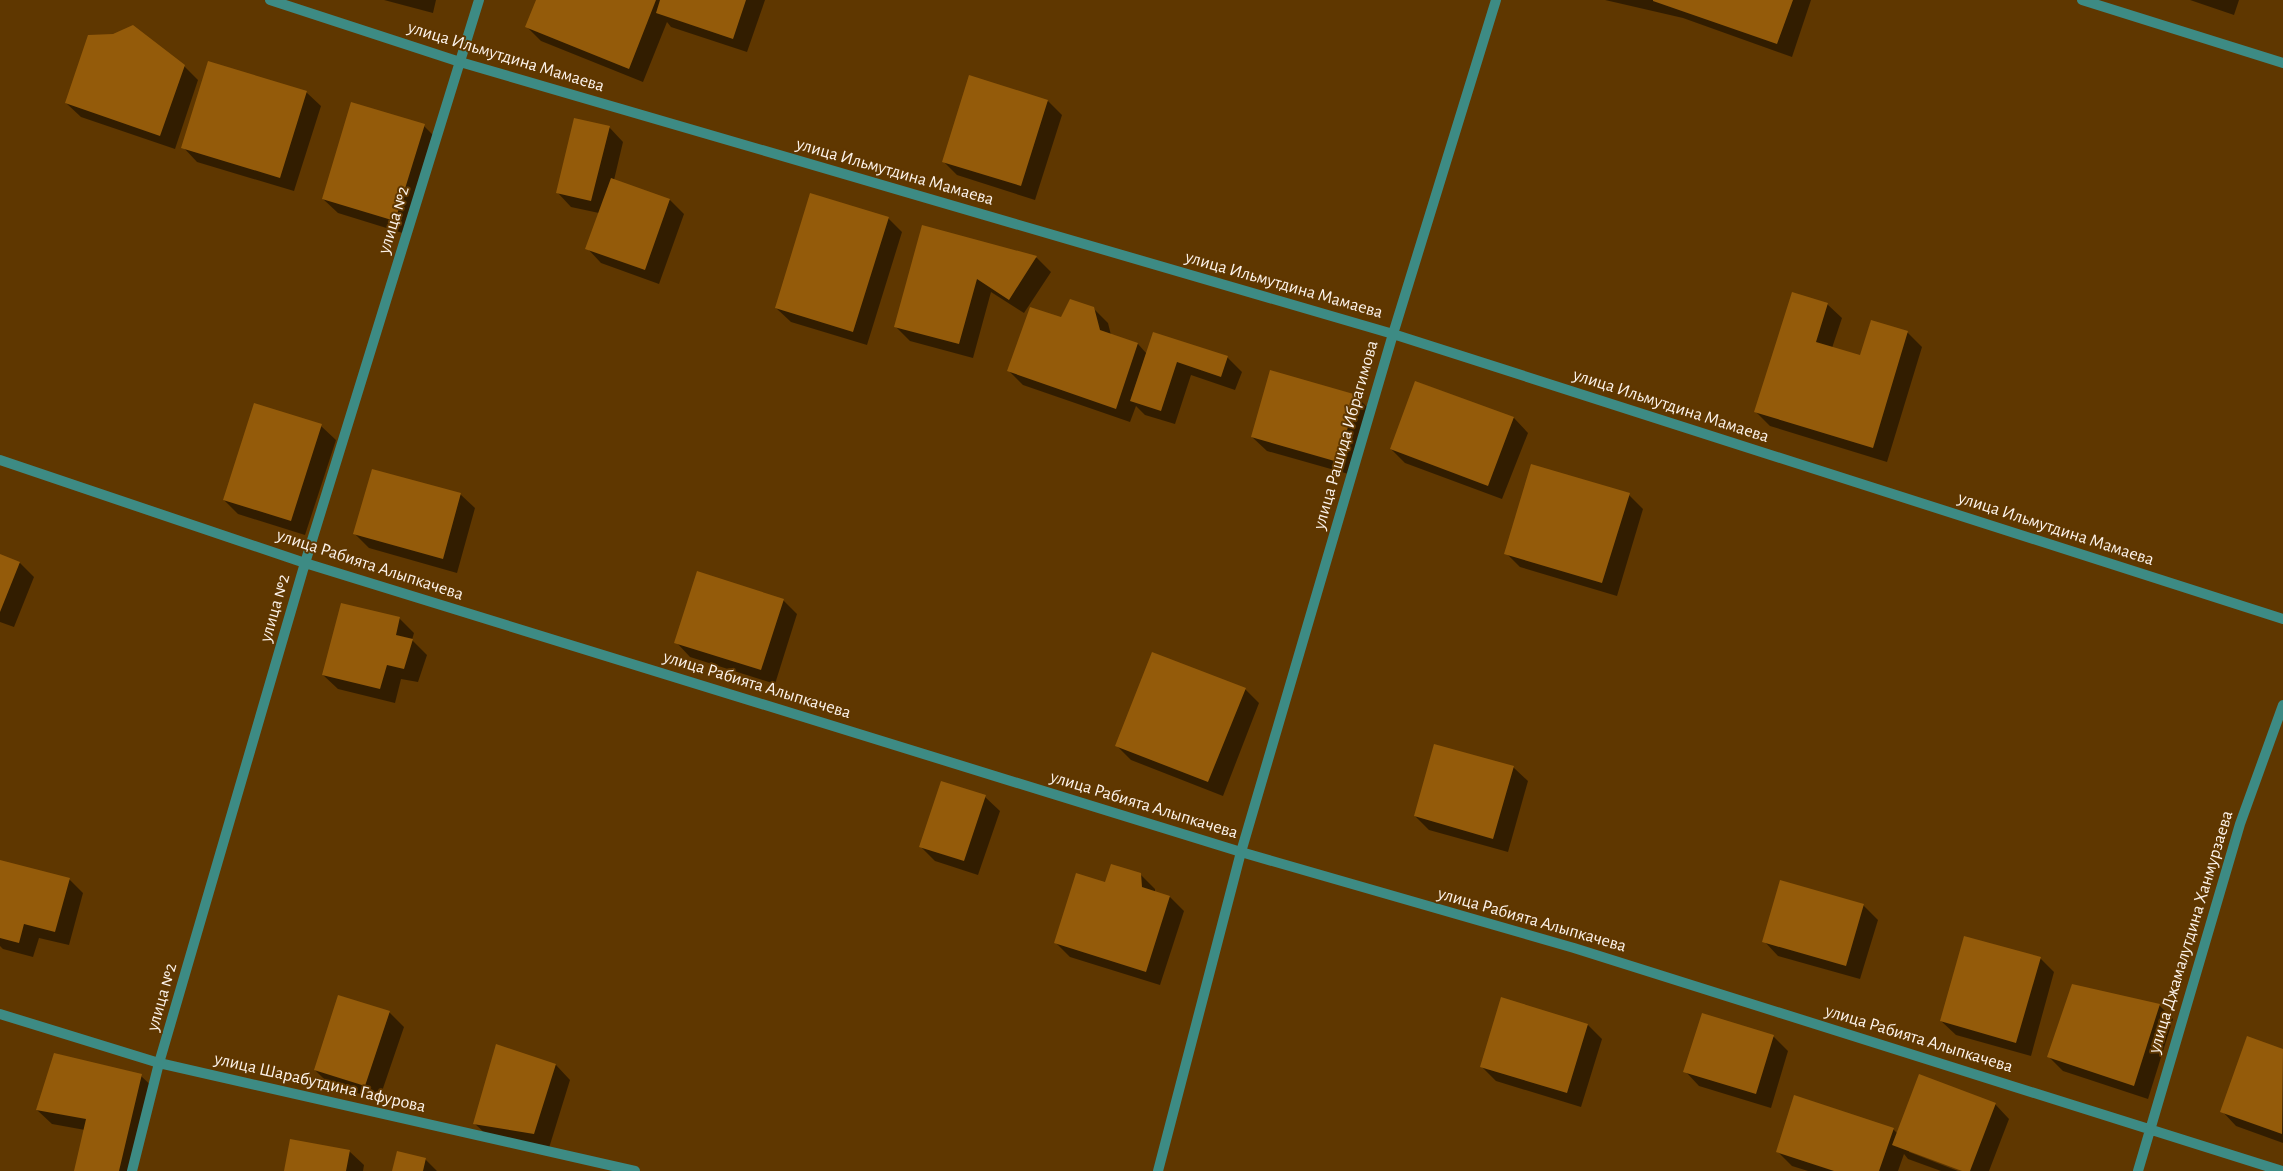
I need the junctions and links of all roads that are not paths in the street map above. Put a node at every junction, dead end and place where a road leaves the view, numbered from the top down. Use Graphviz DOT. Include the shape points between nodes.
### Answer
graph roads {
  1 [pos="270,0"];
  2 [pos="479,0"];
  3 [pos="1496,0"];
  4 [pos="2082,0"];
  5 [pos="460,62"];
  6 [pos="2283,63"];
  7 [pos="1393,334"];
  8 [pos="0,460"];
  9 [pos="305,563"];
  10 [pos="2283,619"];
  11 [pos="2283,705"];
  12 [pos="1241,852"];
  13 [pos="0,1014"];
  14 [pos="159,1063"];
  15 [pos="2149,1129"];
  16 [pos="132,1171"];
  17 [pos="636,1171"];
  18 [pos="1158,1171"];
  19 [pos="2138,1171"];
  20 [pos="2282,1171"];
  1 -- 5 [label="street, улица Ильмутдина Мамаева"];
  2 -- 5 [label="street, улица №2"];
  3 -- 7 [label="street, улица Рашида Ибрагимова"];
  4 -- 6 [label="street"];
  5 -- 7 [label="street, улица Ильмутдина Мамаева"];
  5 -- 9 [label="street, улица №2"];
  7 -- 10 [label="street, улица Ильмутдина Мамаева"];
  7 -- 12 [label="street, улица Рашида Ибрагимова"];
  8 -- 9 [label="street, улица Рабията Алыпкачева"];
  9 -- 12 [label="street, улица Рабията Алыпкачева"];
  9 -- 14 [label="street, улица №2"];
  11 -- 15 [label="street, улица Джамалутдина Ханмурзаева" via="2240,824"];
  12 -- 15 [label="street, улица Рабията Алыпкачева" via="1574,948"];
  12 -- 18 [label="street, улица Рашида Ибрагимова"];
  13 -- 14 [label="street, улица Шарабутдина Гафурова"];
  14 -- 16 [label="street, улица №2"];
  14 -- 17 [label="street, улица Шарабутдина Гафурова"];
  15 -- 19 [label="street, улица Джамалутдина Ханмурзаева"];
  15 -- 20 [label="street, улица Рабията Алыпкачева"];
}
